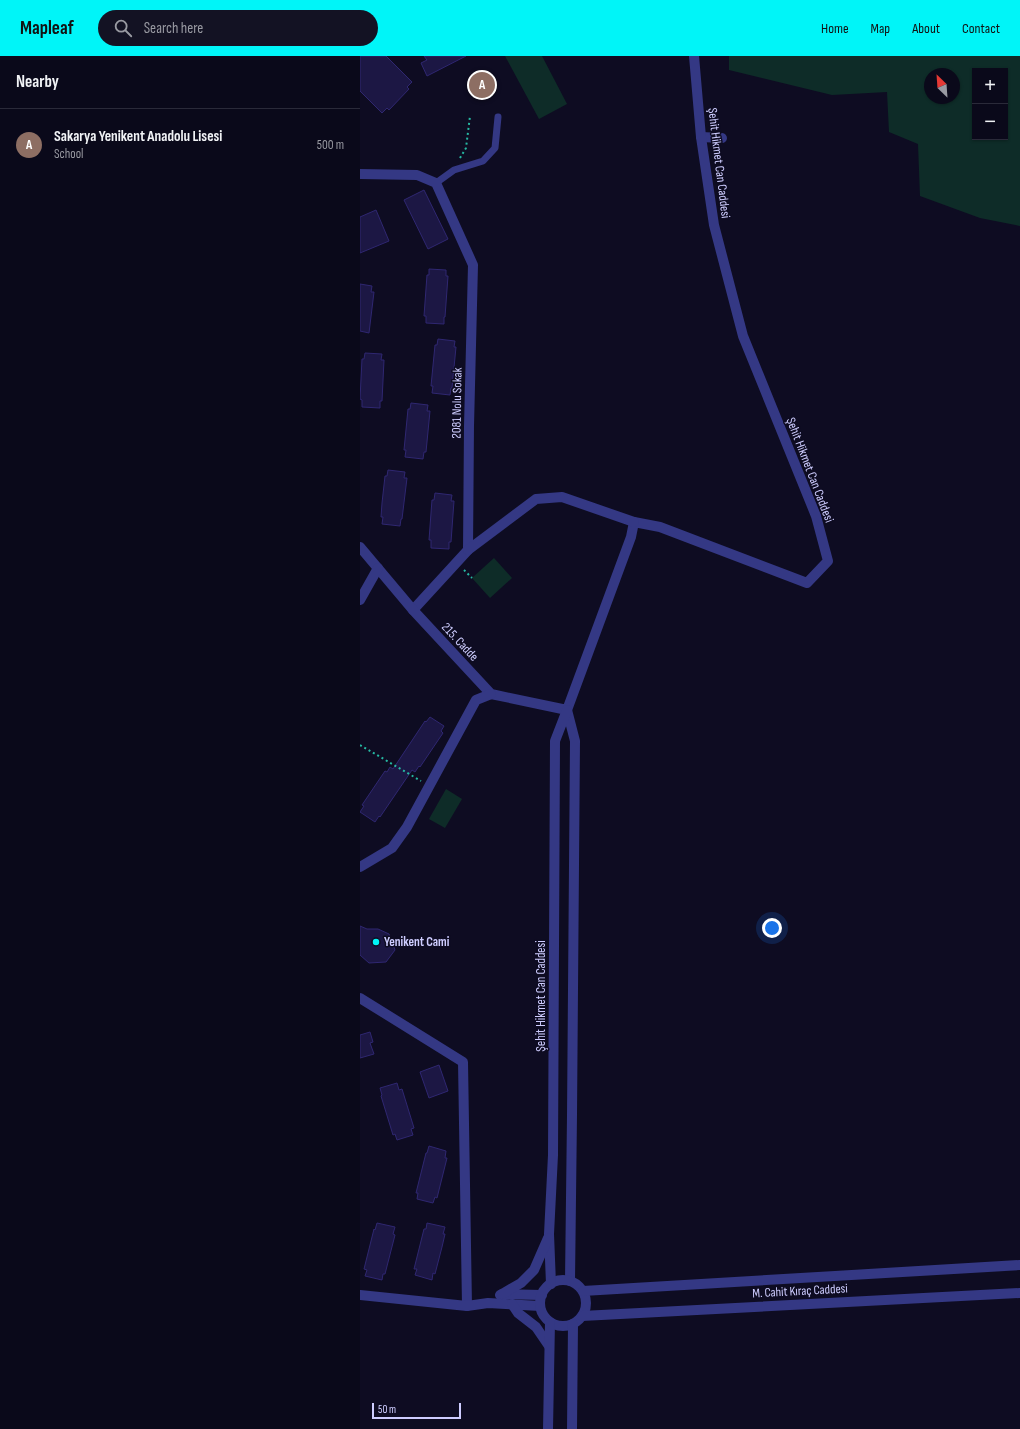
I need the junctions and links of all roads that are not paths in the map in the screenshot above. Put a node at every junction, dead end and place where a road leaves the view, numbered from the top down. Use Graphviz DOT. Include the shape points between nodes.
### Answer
graph roads {
  1 [pos="694,56"];
  2 [pos="498,116"];
  3 [pos="701,137"];
  4 [pos="722,138"];
  5 [pos="360,174"];
  6 [pos="436,183"];
  7 [pos="634,522"];
  8 [pos="360,547"];
  9 [pos="468,550"];
  10 [pos="378,568"];
  11 [pos="360,600"];
  12 [pos="413,610"];
  13 [pos="491,694"];
  14 [pos="567,710"];
  15 [pos="360,867"];
  16 [pos="360,998"];
  17 [pos="550,1234"];
  18 [pos="1020,1265"];
  19 [pos="570,1281"];
  20 [pos="550,1284"];
  21 [pos="583,1291"];
  22 [pos="1020,1292"];
  23 [pos="502,1294"];
  24 [pos="360,1295"];
  25 [pos="542,1295"];
  26 [pos="488,1302"];
  27 [pos="512,1304"];
  28 [pos="467,1306"];
  29 [pos="540,1306"];
  30 [pos="582,1316"];
  31 [pos="550,1322"];
  32 [pos="572,1324"];
  33 [pos="549,1346"];
  34 [pos="548,1429"];
  35 [pos="572,1429"];
  1 -- 3 [label="street, Şehit Hikmet Can Caddesi"];
  2 -- 6 [label="lane" via="495,148 482,161 454,170"];
  3 -- 4 [label="street"];
  3 -- 7 [label="street, Şehit Hikmet Can Caddesi" via="714,225 743,336 816,516 828,561 807,583 660,527"];
  5 -- 6 [label="street" via="417,175"];
  6 -- 9 [label="street, 2081 Nolu Sokak" via="473,265"];
  7 -- 9 [label="street" via="562,497 536,499"];
  7 -- 14 [label="street, Şehit Hikmet Can Caddesi" via="631,537"];
  8 -- 10 [label="street, 215. Cadde"];
  9 -- 12 [label="street"];
  10 -- 11 [label="street"];
  10 -- 12 [label="street, 215. Cadde"];
  12 -- 13 [label="street, 215. Cadde"];
  13 -- 14 [label="street"];
  13 -- 15 [label="street" via="476,700 407,827 392,848"];
  14 -- 17 [label="street, Şehit Hikmet Can Caddesi" via="555,741 553,1155"];
  14 -- 19 [label="street" via="575,741"];
  16 -- 28 [label="street" via="463,1062"];
  17 -- 20 [label="street, Şehit Hikmet Can Caddesi"];
  17 -- 23 [label="street" via="534,1270 521,1283"];
  18 -- 21 [label="street, M. Cahit Kıraç Caddesi"];
  19 -- 20 [label="street" via="563,1280"];
  19 -- 21 [label="street"];
  20 -- 25 [label="street"];
  21 -- 30 [label="street" via="586,1304"];
  22 -- 30 [label="street, M. Cahit Kıraç Caddesi"];
  23 -- 25 [label="street"];
  23 -- 26 [label="street"];
  24 -- 28 [label="street"];
  25 -- 29 [label="street"];
  26 -- 27 [label="street"];
  26 -- 28 [label="street"];
  27 -- 29 [label="street"];
  27 -- 33 [label="street" via="518,1313 536,1327"];
  29 -- 31 [label="street" via="545,1318"];
  30 -- 32 [label="street"];
  31 -- 32 [label="street" via="565,1326"];
  31 -- 33 [label="street"];
  32 -- 35 [label="street"];
  33 -- 34 [label="street"];
}
